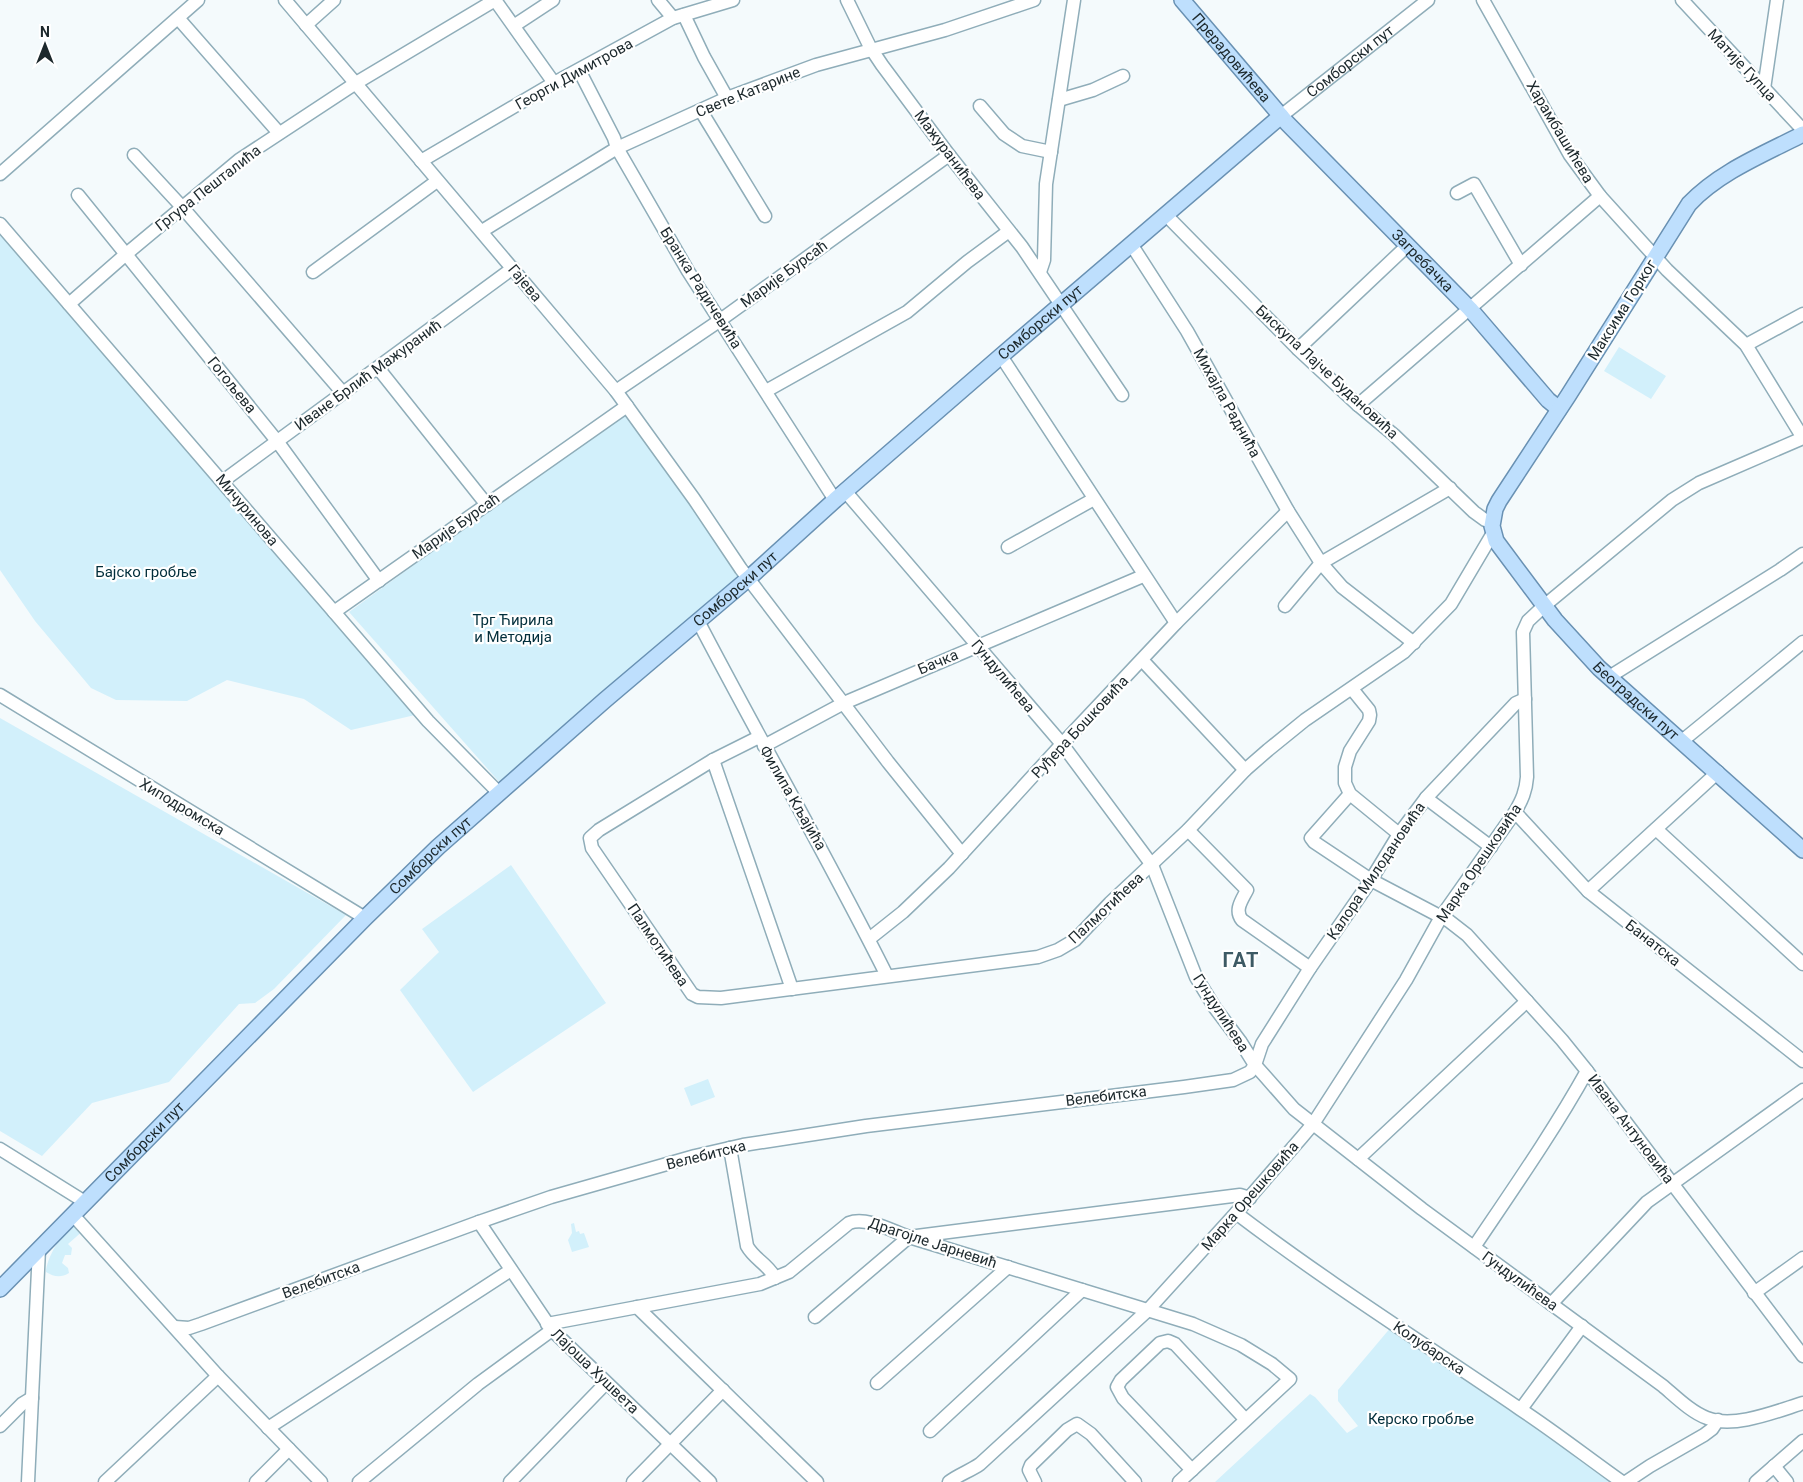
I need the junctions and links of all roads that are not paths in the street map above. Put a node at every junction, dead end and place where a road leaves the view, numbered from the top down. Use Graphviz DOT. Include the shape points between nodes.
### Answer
graph roads {
  1 [pos="198,0"];
  2 [pos="285,0"];
  3 [pos="334,0"];
  4 [pos="495,0"];
  5 [pos="554,0"];
  6 [pos="658,0"];
  7 [pos="732,0"];
  8 [pos="847,0"];
  9 [pos="1034,0"];
  10 [pos="1074,0"];
  11 [pos="1183,0"];
  12 [pos="1428,0"];
  13 [pos="1483,0"];
  14 [pos="1682,0"];
  15 [pos="1777,0"];
  16 [pos="1413,5"];
  17 [pos="679,16"];
  18 [pos="178,18"];
  19 [pos="306,25"];
  20 [pos="515,25"];
  21 [pos="872,51"];
  22 [pos="579,70"];
  23 [pos="1123,76"];
  24 [pos="356,83"];
  25 [pos="554,84"];
  26 [pos="1764,89"];
  27 [pos="727,98"];
  28 [pos="1059,100"];
  29 [pos="980,106"];
  30 [pos="701,110"];
  31 [pos="1281,116"];
  32 [pos="279,132"];
  33 [pos="1803,132"];
  34 [pos="617,148"];
  35 [pos="1051,152"];
  36 [pos="134,155"];
  37 [pos="949,155"];
  38 [pos="421,161"];
  39 [pos="0,174"];
  40 [pos="437,182"];
  41 [pos="1457,193"];
  42 [pos="78,196"];
  43 [pos="1600,196"];
  44 [pos="182,207"];
  45 [pos="1166,215"];
  46 [pos="765,216"];
  47 [pos="0,224"];
  48 [pos="1009,231"];
  49 [pos="482,232"];
  50 [pos="1131,244"];
  51 [pos="1407,246"];
  52 [pos="125,255"];
  53 [pos="1656,256"];
  54 [pos="1521,265"];
  55 [pos="513,268"];
  56 [pos="313,272"];
  57 [pos="1040,272"];
  58 [pos="69,304"];
  59 [pos="1062,304"];
  60 [pos="1470,309"];
  61 [pos="1803,314"];
  62 [pos="719,322"];
  63 [pos="1746,345"];
  64 [pos="1298,350"];
  65 [pos="1001,356"];
  66 [pos="378,368"];
  67 [pos="766,390"];
  68 [pos="616,391"];
  69 [pos="343,393"];
  70 [pos="1122,395"];
  71 [pos="1358,405"];
  72 [pos="626,406"];
  73 [pos="1558,409"];
  74 [pos="1803,438"];
  75 [pos="277,440"];
  76 [pos="223,482"];
  77 [pos="1450,488"];
  78 [pos="840,495"];
  79 [pos="1094,499"];
  80 [pos="487,505"];
  81 [pos="1288,511"];
  82 [pos="1493,527"];
  83 [pos="1008,547"];
  84 [pos="1803,554"];
  85 [pos="1321,563"];
  86 [pos="1143,576"];
  87 [pos="749,578"];
  88 [pos="379,581"];
  89 [pos="1285,606"];
  90 [pos="1544,606"];
  91 [pos="334,612"];
  92 [pos="698,621"];
  93 [pos="1176,623"];
  94 [pos="1414,643"];
  95 [pos="977,645"];
  96 [pos="1801,647"];
  97 [pos="1142,660"];
  98 [pos="1609,677"];
  99 [pos="1352,689"];
  100 [pos="0,695"];
  101 [pos="1525,700"];
  102 [pos="844,703"];
  103 [pos="761,741"];
  104 [pos="1682,741"];
  105 [pos="1062,744"];
  106 [pos="713,760"];
  107 [pos="1245,770"];
  108 [pos="1718,772"];
  109 [pos="498,792"];
  110 [pos="1350,794"];
  111 [pos="1426,798"];
  112 [pos="1515,812"];
  113 [pos="1656,829"];
  114 [pos="599,830"];
  115 [pos="1188,830"];
  116 [pos="1399,834"];
  117 [pos="1491,847"];
  118 [pos="1803,850"];
  119 [pos="962,854"];
  120 [pos="1152,865"];
  121 [pos="1371,880"];
  122 [pos="1588,891"];
  123 [pos="1441,917"];
  124 [pos="365,918"];
  125 [pos="869,939"];
  126 [pos="1803,964"];
  127 [pos="1310,968"];
  128 [pos="887,976"];
  129 [pos="792,989"];
  130 [pos="1527,1001"];
  131 [pos="1803,1061"];
  132 [pos="1255,1065"];
  133 [pos="1587,1071"];
  134 [pos="1803,1090"];
  135 [pos="1313,1124"];
  136 [pos="0,1148"];
  137 [pos="730,1148"];
  138 [pos="1358,1159"];
  139 [pos="1673,1184"];
  140 [pos="1250,1198"];
  141 [pos="85,1202"];
  142 [pos="1236,1213"];
  143 [pos="73,1215"];
  144 [pos="479,1222"];
  145 [pos="944,1232"];
  146 [pos="909,1237"];
  147 [pos="942,1247"];
  148 [pos="1474,1247"];
  149 [pos="40,1249"];
  150 [pos="1803,1258"];
  151 [pos="1008,1267"];
  152 [pos="511,1270"];
  153 [pos="775,1278"];
  154 [pos="3,1280"];
  155 [pos="1082,1290"];
  156 [pos="1754,1293"];
  157 [pos="1551,1304"];
  158 [pos="637,1307"];
  159 [pos="1146,1311"];
  160 [pos="815,1317"];
  161 [pos="1582,1326"];
  162 [pos="550,1327"];
  163 [pos="187,1334"];
  164 [pos="1803,1356"];
  165 [pos="218,1376"];
  166 [pos="606,1383"];
  167 [pos="877,1383"];
  168 [pos="722,1390"];
  169 [pos="32,1398"];
  170 [pos="1803,1404"];
  171 [pos="1521,1409"];
  172 [pos="1245,1419"];
  173 [pos="1718,1420"];
  174 [pos="0,1426"];
  175 [pos="268,1428"];
  176 [pos="930,1431"];
  177 [pos="1803,1441"];
  178 [pos="670,1444"];
  179 [pos="289,1449"];
  180 [pos="1774,1466"];
  181 [pos="1192,1470"];
  182 [pos="1032,1476"];
  183 [pos="28,1482"];
  184 [pos="106,1482"];
  185 [pos="256,1482"];
  186 [pos="321,1482"];
  187 [pos="359,1482"];
  188 [pos="510,1482"];
  189 [pos="633,1482"];
  190 [pos="710,1482"];
  191 [pos="817,1482"];
  192 [pos="949,1482"];
  193 [pos="1135,1482"];
  194 [pos="1179,1482"];
  195 [pos="1622,1482"];
  196 [pos="1626,1482"];
  197 [pos="1756,1482"];
  198 [pos="1787,1482"];
  1 -- 18 [label="street"];
  2 -- 19 [label="street, Гајева"];
  3 -- 19 [label="street"];
  4 -- 20 [label="street"];
  4 -- 24 [label="street, Гргура Пешталића"];
  5 -- 20 [label="street"];
  6 -- 17 [label="street"];
  7 -- 17 [label="street, Георги Димитрова"];
  8 -- 21 [label="street, Мажуранићева"];
  9 -- 21 [label="street, Свете Катарине"];
  10 -- 28 [label="street"];
  11 -- 31 [label="main road, Прерадовићева"];
  12 -- 16 [label="street, Сомборски пут"];
  13 -- 43 [label="street, Харамбашићева" via="1570,155"];
  14 -- 26 [label="street, Матије Гупца"];
  15 -- 26 [label="street"];
  16 -- 31 [label="street, Сомборски пут"];
  17 -- 22 [label="street, Георги Димитрова"];
  17 -- 27 [label="street"];
  18 -- 32 [label="street"];
  18 -- 39 [label="street"];
  19 -- 24 [label="street, Гајева"];
  20 -- 25 [label="street"];
  21 -- 27 [label="street, Свете Катарине" via="816,65"];
  21 -- 37 [label="street, Мажуранићева"];
  22 -- 25 [label="street, Георги Димитрова"];
  22 -- 34 [label="street, Бранка Радичевића"];
  23 -- 28 [label="street" via="1093,90"];
  24 -- 32 [label="street, Гргура Пешталића"];
  24 -- 38 [label="street, Гајева"];
  25 -- 38 [label="street, Георги Димитрова"];
  26 -- 33 [label="street, Матије Гупца"];
  27 -- 30 [label="street, Свете Катарине"];
  28 -- 35 [label="street"];
  29 -- 35 [label="street" via="1004,134 1022,146"];
  30 -- 34 [label="street, Свете Катарине"];
  30 -- 46 [label="street"];
  31 -- 45 [label="main road, Сомборски пут"];
  31 -- 51 [label="main road, Загребачка"];
  32 -- 44 [label="street, Гргура Пешталића"];
  33 -- 53 [label="main road, Максима Горког" via="1701,191"];
  34 -- 49 [label="street, Свете Катарине"];
  34 -- 62 [label="street, Бранка Радичевића"];
  35 -- 57 [label="street" via="1046,184 1044,260"];
  36 -- 44 [label="street"];
  37 -- 48 [label="street, Мажуранићева"];
  37 -- 62 [label="street, Марије Бурсаћ"];
  38 -- 40 [label="street, Гајева"];
  40 -- 49 [label="street, Гајева"];
  40 -- 56 [label="street"];
  41 -- 54 [label="street" via="1474,184"];
  42 -- 52 [label="street, Гогољева"];
  43 -- 53 [label="street, Харамбашићева"];
  43 -- 54 [label="street"];
  44 -- 52 [label="street, Гргура Пешталића"];
  44 -- 69 [label="street"];
  45 -- 50 [label="main road, Сомборски пут"];
  45 -- 64 [label="street, Бискупа Лајче Будановића"];
  47 -- 58 [label="street, Мичуринова"];
  48 -- 57 [label="street, Мажуранићева"];
  48 -- 67 [label="street" via="907,312"];
  49 -- 55 [label="street, Гајева"];
  50 -- 59 [label="main road, Сомборски пут"];
  50 -- 81 [label="street, Михајла Раднића" via="1187,331"];
  51 -- 60 [label="main road, Загребачка"];
  51 -- 64 [label="street"];
  52 -- 58 [label="street, Гргура Пешталића"];
  52 -- 75 [label="street, Гогољева"];
  53 -- 63 [label="street, Харамбашићева"];
  53 -- 73 [label="main road, Максима Горког"];
  54 -- 60 [label="street"];
  55 -- 66 [label="street, Иване Брлић Мажуранић"];
  55 -- 68 [label="street, Гајева"];
  57 -- 59 [label="street, Мажуранићева"];
  58 -- 76 [label="street, Мичуринова"];
  59 -- 65 [label="main road, Сомборски пут"];
  59 -- 70 [label="street, Мажуранићева"];
  60 -- 71 [label="street"];
  60 -- 73 [label="main road, Загребачка"];
  61 -- 63 [label="street"];
  62 -- 67 [label="street, Бранка Радичевића"];
  62 -- 68 [label="street, Марије Бурсаћ"];
  63 -- 74 [label="street, Харамбашићева"];
  64 -- 71 [label="street, Бискупа Лајче Будановића"];
  65 -- 78 [label="main road, Сомборски пут"];
  65 -- 79 [label="street"];
  66 -- 69 [label="street, Иване Брлић Мажуранић"];
  66 -- 80 [label="street"];
  67 -- 78 [label="street, Бранка Радичевића"];
  68 -- 72 [label="street, Гајева"];
  69 -- 75 [label="street, Иване Брлић Мажуранић"];
  71 -- 77 [label="street, Бискупа Лајче Будановића"];
  72 -- 80 [label="street, Марије Бурсаћ"];
  72 -- 87 [label="street, Гајева"];
  73 -- 82 [label="main road, Максима Горког" via="1499,501"];
  74 -- 90 [label="street, Марка Орешковића" via="1699,483 1672,500"];
  75 -- 76 [label="street, Иване Брлић Мажуранић"];
  75 -- 88 [label="street, Гогољева"];
  76 -- 91 [label="street, Мичуринова"];
  77 -- 82 [label="street, Бискупа Лајче Будановића"];
  77 -- 85 [label="street"];
  78 -- 87 [label="main road, Сомборски пут"];
  78 -- 95 [label="street, Гундулићева"];
  79 -- 83 [label="street"];
  79 -- 86 [label="street"];
  80 -- 88 [label="street, Марије Бурсаћ"];
  81 -- 85 [label="street, Михајла Раднића"];
  81 -- 93 [label="street, Руђера Бошковића"];
  82 -- 90 [label="main road, Београдски пут" via="1504,553"];
  82 -- 94 [label="street, Палмотићева" via="1451,604"];
  84 -- 98 [label="street"];
  85 -- 89 [label="street"];
  85 -- 94 [label="street, Михајла Раднића" via="1342,587"];
  86 -- 93 [label="street"];
  86 -- 95 [label="street, Бачка"];
  87 -- 92 [label="main road, Сомборски пут"];
  87 -- 102 [label="street, Гајева"];
  88 -- 91 [label="street, Марије Бурсаћ"];
  90 -- 98 [label="main road, Београдски пут"];
  90 -- 101 [label="street, Марка Орешковића" via="1528,621 1523,632"];
  91 -- 109 [label="street, Мичуринова" via="428,721"];
  92 -- 103 [label="street, Филипа Кљајића"];
  92 -- 109 [label="main road, Сомборски пут"];
  93 -- 97 [label="street, Руђера Бошковића"];
  94 -- 99 [label="street, Палмотићева"];
  95 -- 102 [label="street, Бачка"];
  95 -- 105 [label="street, Гундулићева"];
  96 -- 104 [label="street"];
  97 -- 105 [label="street, Руђера Бошковића"];
  97 -- 107 [label="street"];
  98 -- 104 [label="main road, Београдски пут"];
  99 -- 107 [label="street, Палмотићева" via="1305,720"];
  99 -- 110 [label="street" via="1370,715 1345,767 1345,783"];
  100 -- 124 [label="street, Хиподромска"];
  101 -- 111 [label="street, Калора Милодановића" via="1516,703"];
  101 -- 112 [label="street, Марка Орешковића" via="1526,788"];
  102 -- 103 [label="street, Бачка"];
  102 -- 119 [label="street, Гајева"];
  103 -- 106 [label="street, Бачка"];
  103 -- 125 [label="street, Филипа Кљајића"];
  104 -- 108 [label="main road, Београдски пут"];
  105 -- 119 [label="street, Руђера Бошковића"];
  105 -- 120 [label="street, Гундулићева"];
  106 -- 114 [label="street, Бачка"];
  106 -- 129 [label="street"];
  107 -- 115 [label="street, Палмотићева"];
  108 -- 113 [label="street"];
  108 -- 118 [label="main road, Београдски пут"];
  109 -- 124 [label="main road, Сомборски пут"];
  110 -- 116 [label="street"];
  110 -- 121 [label="street, Ивана Антуновића" via="1312,838"];
  111 -- 116 [label="street, Калора Милодановића"];
  111 -- 117 [label="street"];
  112 -- 117 [label="street, Марка Орешковића"];
  112 -- 122 [label="street, Банатска"];
  113 -- 122 [label="street"];
  113 -- 126 [label="street"];
  114 -- 129 [label="street, Палмотићева" via="590,838 592,848 692,994 721,998"];
  115 -- 120 [label="street, Палмотићева"];
  115 -- 127 [label="street" via="1247,890 1238,910 1242,920"];
  116 -- 121 [label="street, Калора Милодановића"];
  117 -- 123 [label="street, Марка Орешковића"];
  119 -- 125 [label="street, Руђера Бошковића" via="930,887"];
  120 -- 128 [label="street, Палмотићева" via="1075,940 1058,950 1004,963"];
  120 -- 132 [label="street, Гундулићева" via="1196,978"];
  121 -- 123 [label="street, Ивана Антуновића"];
  121 -- 127 [label="street, Калора Милодановића"];
  122 -- 131 [label="street, Банатска"];
  123 -- 130 [label="street, Ивана Антуновића" via="1467,935"];
  123 -- 135 [label="street, Марка Орешковића" via="1406,980"];
  124 -- 141 [label="main road, Сомборски пут"];
  125 -- 128 [label="street, Филипа Кљајића"];
  127 -- 132 [label="street, Калора Милодановића" via="1262,1044"];
  128 -- 129 [label="street, Палмотићева"];
  130 -- 133 [label="street, Ивана Антуновића"];
  130 -- 138 [label="street"];
  132 -- 135 [label="street, Гундулићева" via="1294,1109"];
  132 -- 137 [label="street, Велебитска" via="1250,1072 1233,1080 866,1126"];
  133 -- 139 [label="street, Ивана Антуновића"];
  133 -- 148 [label="street" via="1527,1170"];
  134 -- 139 [label="street"];
  135 -- 138 [label="street, Гундулићева"];
  135 -- 140 [label="street, Марка Орешковића"];
  136 -- 141 [label="street"];
  137 -- 144 [label="street, Велебитска" via="551,1197"];
  137 -- 153 [label="street" via="747,1246"];
  138 -- 148 [label="street, Гундулићева"];
  139 -- 156 [label="street, Ивана Антуновића"];
  139 -- 157 [label="street" via="1647,1202"];
  140 -- 142 [label="street, Марка Орешковића"];
  140 -- 145 [label="street" via="1240,1195 1212,1198"];
  141 -- 143 [label="main road, Сомборски пут"];
  142 -- 159 [label="street, Марка Орешковића"];
  142 -- 171 [label="street, Колубарска" via="1282,1248"];
  143 -- 149 [label="main road, Сомборски пут"];
  143 -- 163 [label="street, Велебитска" via="175,1327"];
  144 -- 152 [label="street, Лајоша Хушвета"];
  144 -- 163 [label="street, Велебитска"];
  145 -- 146 [label="street"];
  145 -- 147 [label="street" via="940,1239"];
  146 -- 147 [label="street, Драгојле Јарневић"];
  146 -- 153 [label="street, Драгојле Јарневић" via="864,1221 855,1221 789,1272"];
  146 -- 160 [label="street"];
  147 -- 151 [label="street, Драгојле Јарневић"];
  148 -- 157 [label="street, Гундулићева"];
  149 -- 154 [label="main road, Сомборски пут"];
  149 -- 169 [label="street"];
  150 -- 156 [label="street"];
  151 -- 155 [label="street, Драгојле Јарневић"];
  151 -- 167 [label="street"];
  152 -- 162 [label="street, Лајоша Хушвета"];
  152 -- 175 [label="street"];
  153 -- 158 [label="street, Драгојле Јарневић" via="760,1284"];
  155 -- 159 [label="street, Драгојле Јарневић"];
  155 -- 176 [label="street"];
  156 -- 164 [label="street, Ивана Антуновића"];
  157 -- 161 [label="street, Гундулићева"];
  158 -- 162 [label="street, Драгојле Јарневић"];
  158 -- 168 [label="street"];
  159 -- 172 [label="street, Драгојле Јарневић" via="1193,1324 1241,1345 1290,1379"];
  159 -- 192 [label="street, Марка Орешковића" via="980,1464"];
  161 -- 171 [label="street"];
  161 -- 173 [label="street, Гундулићева" via="1696,1413"];
  162 -- 166 [label="street, Лајоша Хушвета"];
  162 -- 187 [label="street"];
  163 -- 165 [label="street"];
  165 -- 175 [label="street"];
  165 -- 184 [label="street"];
  166 -- 178 [label="street, Лајоша Хушвета"];
  166 -- 188 [label="street"];
  168 -- 178 [label="street"];
  168 -- 191 [label="street"];
  169 -- 174 [label="street"];
  169 -- 183 [label="street"];
  170 -- 173 [label="street, Гундулићева" via="1739,1421"];
  171 -- 195 [label="street, Колубарска"];
  172 -- 181 [label="street"];
  172 -- 181 [label="street" via="1175,1344 1168,1341 1160,1343 1121,1380 1117,1387 1123,1398"];
  173 -- 196 [label="street" via="1704,1435"];
  175 -- 179 [label="street"];
  177 -- 180 [label="street"];
  178 -- 189 [label="street"];
  178 -- 190 [label="street, Лајоша Хушвета"];
  179 -- 185 [label="street"];
  179 -- 186 [label="street"];
  180 -- 197 [label="street"];
  180 -- 198 [label="street"];
  181 -- 194 [label="street"];
  182 -- 193 [label="street" via="1034,1462 1077,1424 1091,1434"];
}
